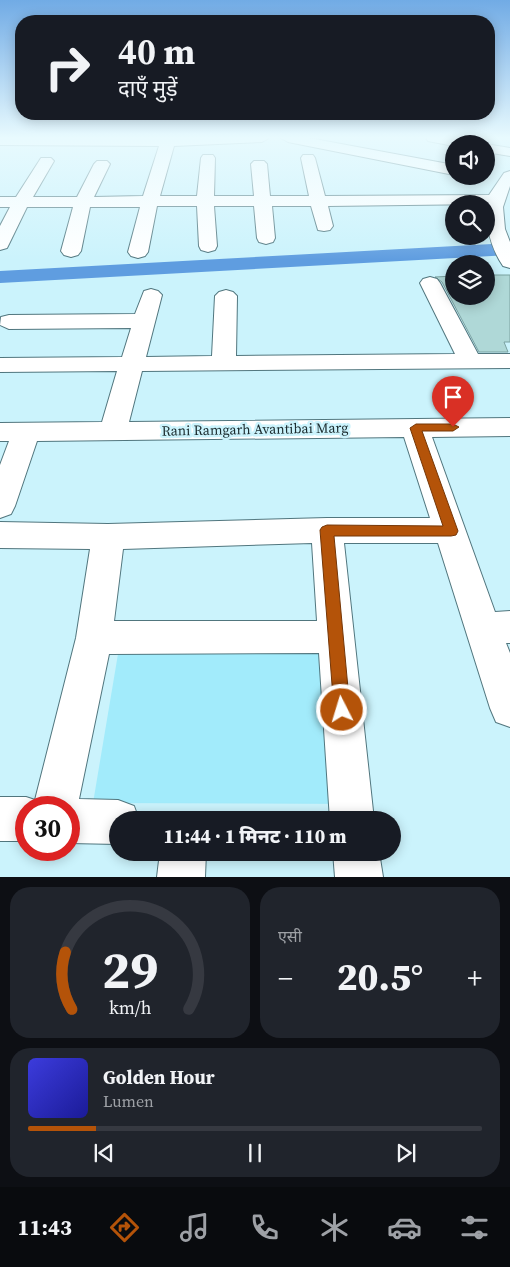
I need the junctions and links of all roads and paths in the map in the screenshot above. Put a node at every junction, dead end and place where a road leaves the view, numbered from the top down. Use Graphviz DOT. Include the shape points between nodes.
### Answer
graph roads {
  1 [pos="35,179"];
  2 [pos="95,179"];
  3 [pos="157,179"];
  4 [pos="207,179"];
  5 [pos="261,179"];
  6 [pos="312,179"];
  7 [pos="504,179"];
  8 [pos="495,200"];
  9 [pos="150,201"];
  10 [pos="264,201"];
  11 [pos="445,201"];
  12 [pos="0,202"];
  13 [pos="21,202"];
  14 [pos="83,202"];
  15 [pos="205,202"];
  16 [pos="317,202"];
  17 [pos="324,226"];
  18 [pos="495,228"];
  19 [pos="266,238"];
  20 [pos="0,244"];
  21 [pos="208,246"];
  22 [pos="71,251"];
  23 [pos="138,252"];
  24 [pos="509,260"];
  25 [pos="430,283"];
  26 [pos="151,296"];
  27 [pos="226,296"];
  28 [pos="144,320"];
  29 [pos="9,322"];
  30 [pos="470,361"];
  31 [pos="510,361"];
  32 [pos="131,363"];
  33 [pos="224,363"];
  34 [pos="0,365"];
  35 [pos="510,427"];
  36 [pos="416,428"];
  37 [pos="113,431"];
  38 [pos="13,432"];
  39 [pos="0,506"];
  40 [pos="327,530"];
  41 [pos="451,531"];
  42 [pos="0,535"];
  43 [pos="108,538"];
  44 [pos="497,627"];
  45 [pos="94,638"];
  46 [pos="335,638"];
  47 [pos="510,708"];
  48 [pos="58,796"];
  49 [pos="351,811"];
  50 [pos="0,819"];
  51 [pos="15,820"];
  52 [pos="80,820"];
  53 [pos="109,822"];
  54 [pos="182,861"];
  55 [pos="357,861"];
  56 [pos="181,877"];
  57 [pos="359,877"];
  1 -- 13 [label="street"];
  2 -- 14 [label="street"];
  3 -- 9 [label="street"];
  4 -- 15 [label="street"];
  5 -- 10 [label="street"];
  6 -- 16 [label="street"];
  7 -- 8 [label="street"];
  9 -- 14 [label="street"];
  9 -- 15 [label="street"];
  9 -- 23 [label="street"];
  10 -- 15 [label="street"];
  10 -- 16 [label="street"];
  10 -- 19 [label="street"];
  11 -- 16 [label="street"];
  12 -- 13 [label="street"];
  13 -- 14 [label="street"];
  13 -- 20 [label="street"];
  14 -- 22 [label="street"];
  15 -- 21 [label="street"];
  16 -- 17 [label="street"];
  18 -- 24 [label="street"];
  25 -- 30 [label="street"];
  26 -- 28 [label="street"];
  27 -- 33 [label="street"];
  28 -- 29 [label="street"];
  28 -- 32 [label="street"];
  30 -- 31 [label="street"];
  30 -- 33 [label="street"];
  32 -- 33 [label="street"];
  32 -- 34 [label="street"];
  32 -- 37 [label="street"];
  35 -- 36 [label="street, Rani Ramgarh Avantibai Marg"];
  36 -- 37 [label="street, Rani Ramgarh Avantibai Marg"];
  36 -- 41 [label="street"];
  37 -- 38 [label="street, Rani Ramgarh Avantibai Marg"];
  38 -- 39 [label="street"];
  40 -- 41 [label="street"];
  40 -- 43 [label="street"];
  40 -- 46 [label="street"];
  41 -- 44 [label="street"];
  42 -- 43 [label="street"];
  43 -- 45 [label="street"];
  44 -- 47 [label="street"];
  45 -- 46 [label="street"];
  45 -- 48 [label="street"];
  46 -- 49 [label="street"];
  50 -- 51 [label="street"];
  52 -- 53 [label="street"];
  54 -- 56 [label="street"];
  55 -- 57 [label="street"];
}
